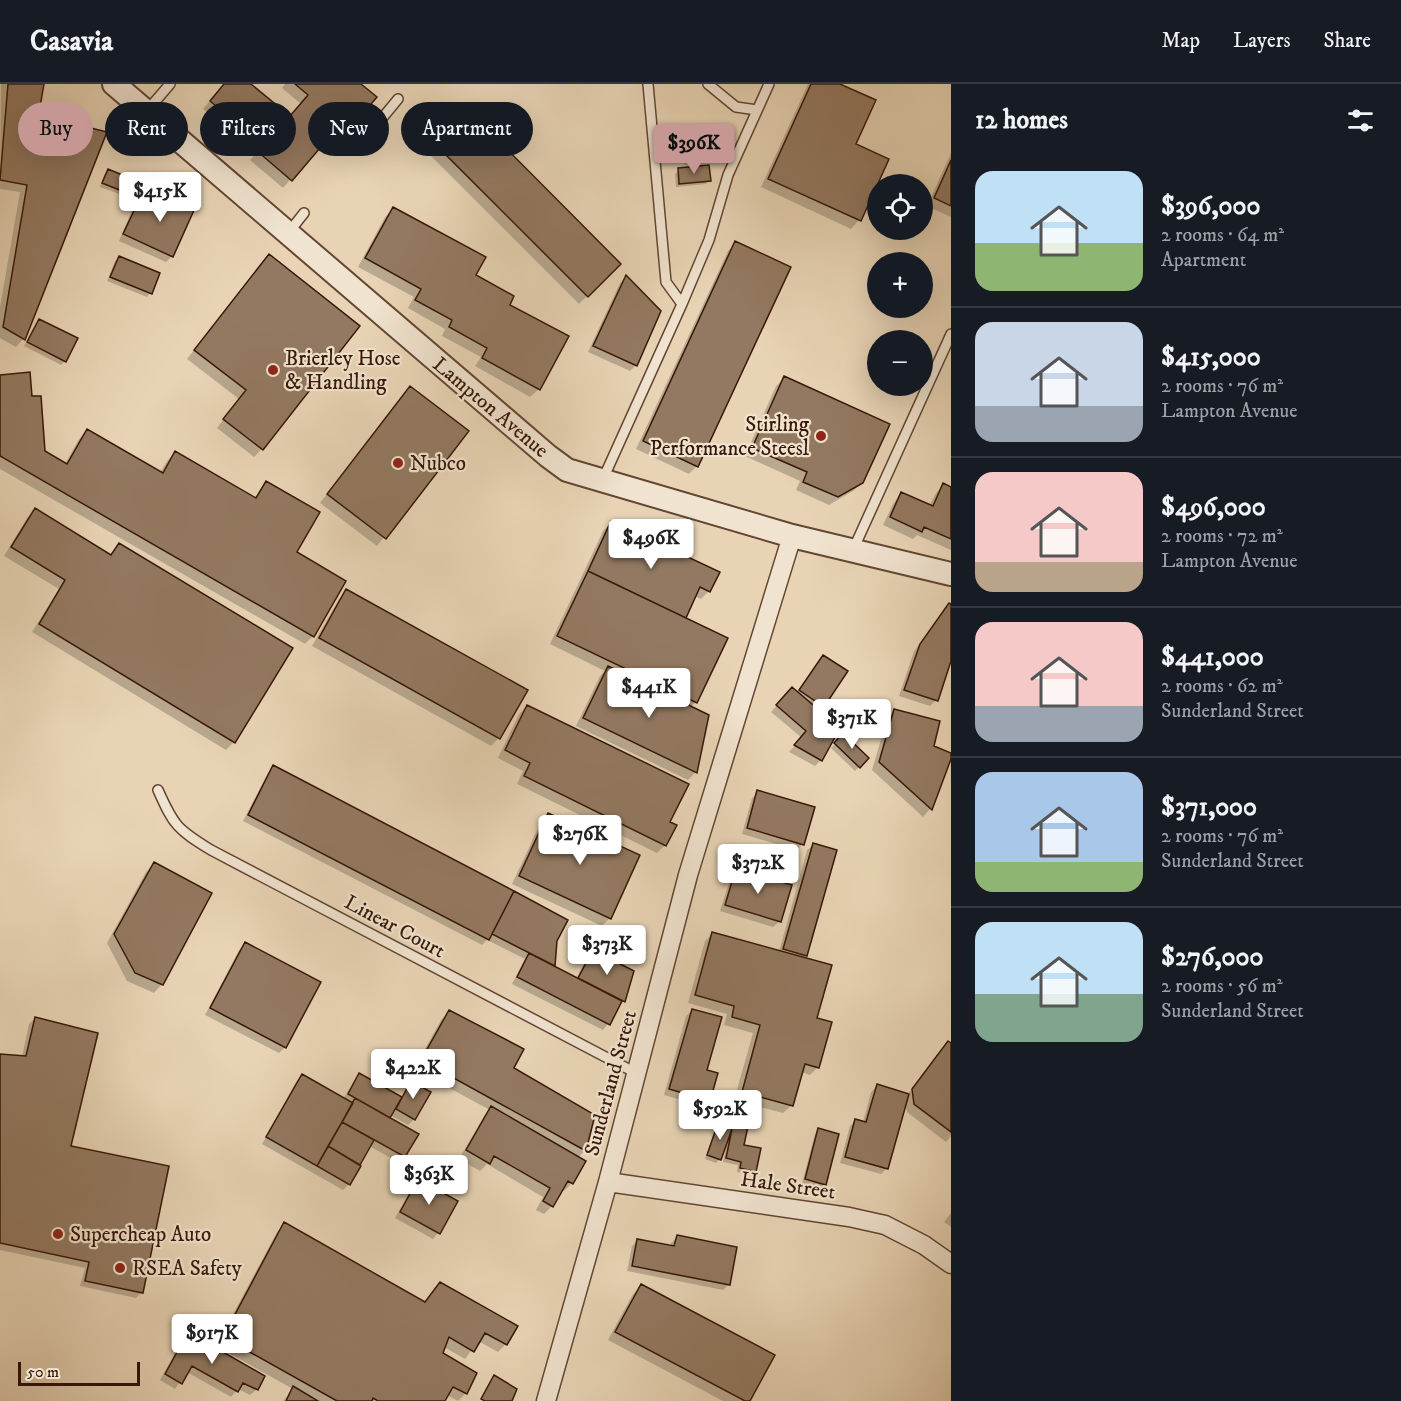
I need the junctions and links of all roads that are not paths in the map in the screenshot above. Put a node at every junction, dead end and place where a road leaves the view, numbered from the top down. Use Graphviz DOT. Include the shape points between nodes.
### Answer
graph roads {
  1 [pos="114,84"];
  2 [pos="170,84"];
  3 [pos="648,84"];
  4 [pos="708,84"];
  5 [pos="769,84"];
  6 [pos="398,99"];
  7 [pos="135,102"];
  8 [pos="155,102"];
  9 [pos="389,110"];
  10 [pos="757,111"];
  11 [pos="188,148"];
  12 [pos="304,213"];
  13 [pos="287,234"];
  14 [pos="682,304"];
  15 [pos="951,334"];
  16 [pos="603,480"];
  17 [pos="792,536"];
  18 [pos="854,550"];
  19 [pos="951,574"];
  20 [pos="158,790"];
  21 [pos="636,1073"];
  22 [pos="608,1182"];
  23 [pos="951,1264"];
  24 [pos="546,1401"];
  1 -- 7 [label="street, Lampton Avenue"];
  2 -- 8 [label="lane"];
  3 -- 14 [label="lane" via="666,282"];
  4 -- 10 [label="lane" via="736,107"];
  5 -- 10 [label="lane"];
  6 -- 9 [label="lane"];
  10 -- 14 [label="lane" via="728,175 709,240"];
  11 -- 13 [label="street, Lampton Avenue"];
  12 -- 13 [label="lane"];
  13 -- 16 [label="street, Lampton Avenue" via="548,456 567,470"];
  14 -- 16 [label="lane"];
  15 -- 18 [label="lane"];
  16 -- 17 [label="street, Lampton Avenue"];
  17 -- 18 [label="street, Lampton Avenue"];
  17 -- 21 [label="street, Sunderland Street" via="688,875"];
  18 -- 19 [label="street, Lampton Avenue"];
  20 -- 21 [label="lane, Linear Court" via="171,819 184,833 211,850"];
  21 -- 22 [label="street, Sunderland Street"];
  22 -- 23 [label="street, Hale Street" via="885,1225"];
  22 -- 24 [label="street, Sunderland Street"];
}
